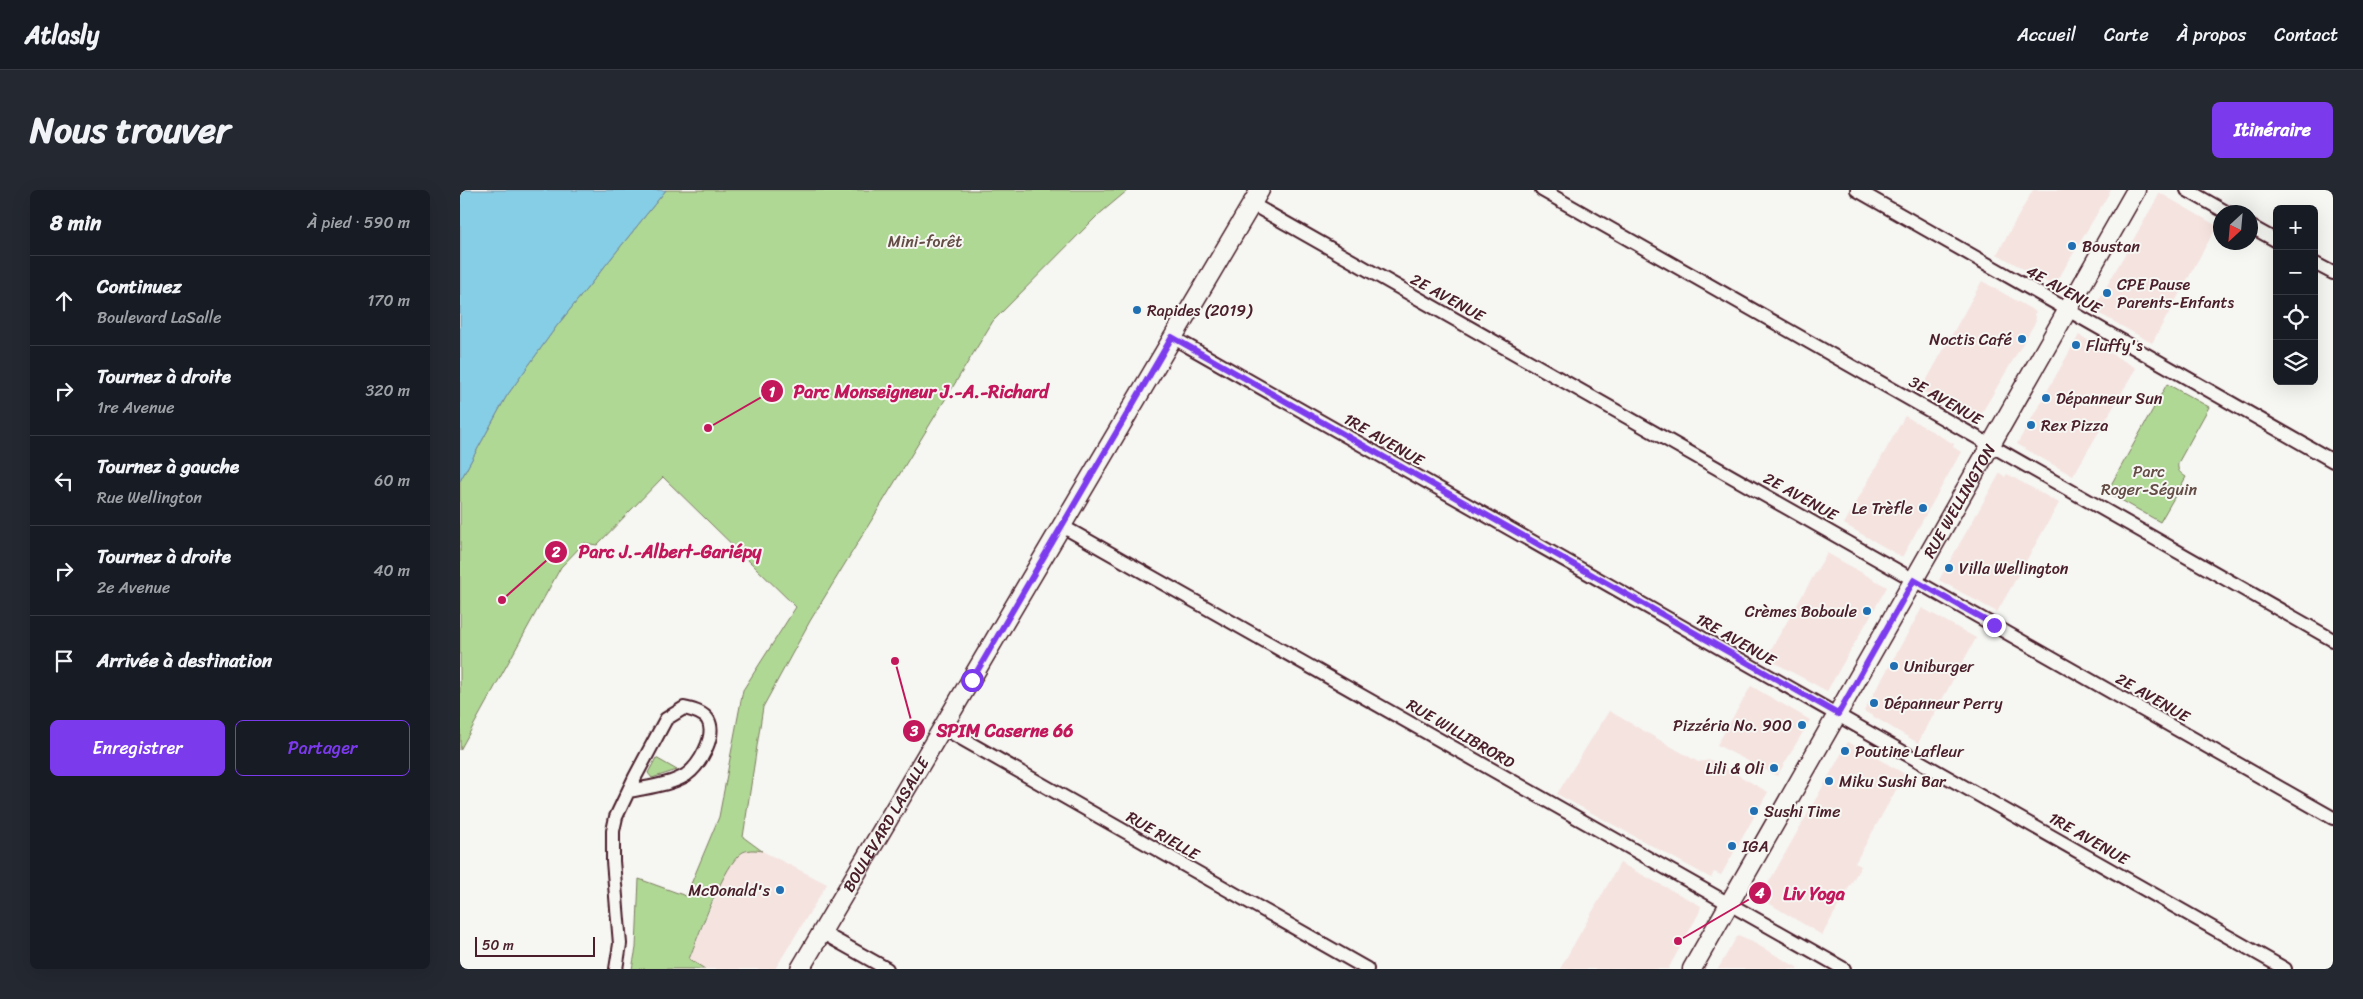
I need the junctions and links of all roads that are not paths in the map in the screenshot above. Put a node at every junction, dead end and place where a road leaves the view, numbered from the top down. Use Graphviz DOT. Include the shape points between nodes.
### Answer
graph roads {
  1 [pos="1542,190"];
  2 [pos="1857,190"];
  3 [pos="2136,190"];
  4 [pos="2188,190"];
  5 [pos="1256,197"];
  6 [pos="2214,205"];
  7 [pos="2258,230"];
  8 [pos="2273,239"];
  9 [pos="2318,264"];
  10 [pos="2333,273"];
  11 [pos="2068,310"];
  12 [pos="1172,337"];
  13 [pos="1992,445"];
  14 [pos="2333,461"];
  15 [pos="1062,526"];
  16 [pos="1914,580"];
  17 [pos="2333,640"];
  18 [pos="1838,714"];
  19 [pos="943,728"];
  20 [pos="630,791"];
  21 [pos="2333,818"];
  22 [pos="1730,903"];
  23 [pos="821,932"];
  24 [pos="616,969"];
  25 [pos="800,969"];
  26 [pos="886,969"];
  27 [pos="1367,969"];
  28 [pos="1692,969"];
  29 [pos="1844,969"];
  30 [pos="2285,969"];
  1 -- 13 [label="street, 3E AVENUE"];
  2 -- 11 [label="street, 4E AVENUE"];
  3 -- 11 [label="main road, RUE WELLINGTON"];
  4 -- 6 [label="street"];
  5 -- 12 [label="main road, BOULEVARD LASALLE"];
  5 -- 16 [label="street, 2E AVENUE"];
  7 -- 8 [label="street"];
  9 -- 10 [label="street"];
  11 -- 13 [label="main road, RUE WELLINGTON"];
  11 -- 14 [label="street, 4E AVENUE"];
  12 -- 15 [label="main road, BOULEVARD LASALLE"];
  12 -- 18 [label="street, 1RE AVENUE"];
  13 -- 16 [label="main road, RUE WELLINGTON"];
  13 -- 17 [label="street, 3E AVENUE"];
  15 -- 19 [label="main road, BOULEVARD LASALLE"];
  15 -- 22 [label="street, RUE WILLIBRORD"];
  16 -- 18 [label="main road, RUE WELLINGTON"];
  16 -- 21 [label="street, 2E AVENUE"];
  18 -- 22 [label="main road, RUE WELLINGTON"];
  18 -- 30 [label="street, 1RE AVENUE"];
  19 -- 23 [label="main road, BOULEVARD LASALLE"];
  19 -- 27 [label="street, RUE RIELLE"];
  20 -- 20 [label="street" via="669,782 693,770 710,736 707,718 684,708 666,719 634,777"];
  20 -- 24 [label="street" via="616,817 613,831 620,944"];
  22 -- 28 [label="main road, RUE WELLINGTON"];
  22 -- 29 [label="street, RUE WILLIBRORD"];
  23 -- 25 [label="main road, BOULEVARD LASALLE"];
  23 -- 26 [label="street"];
}
